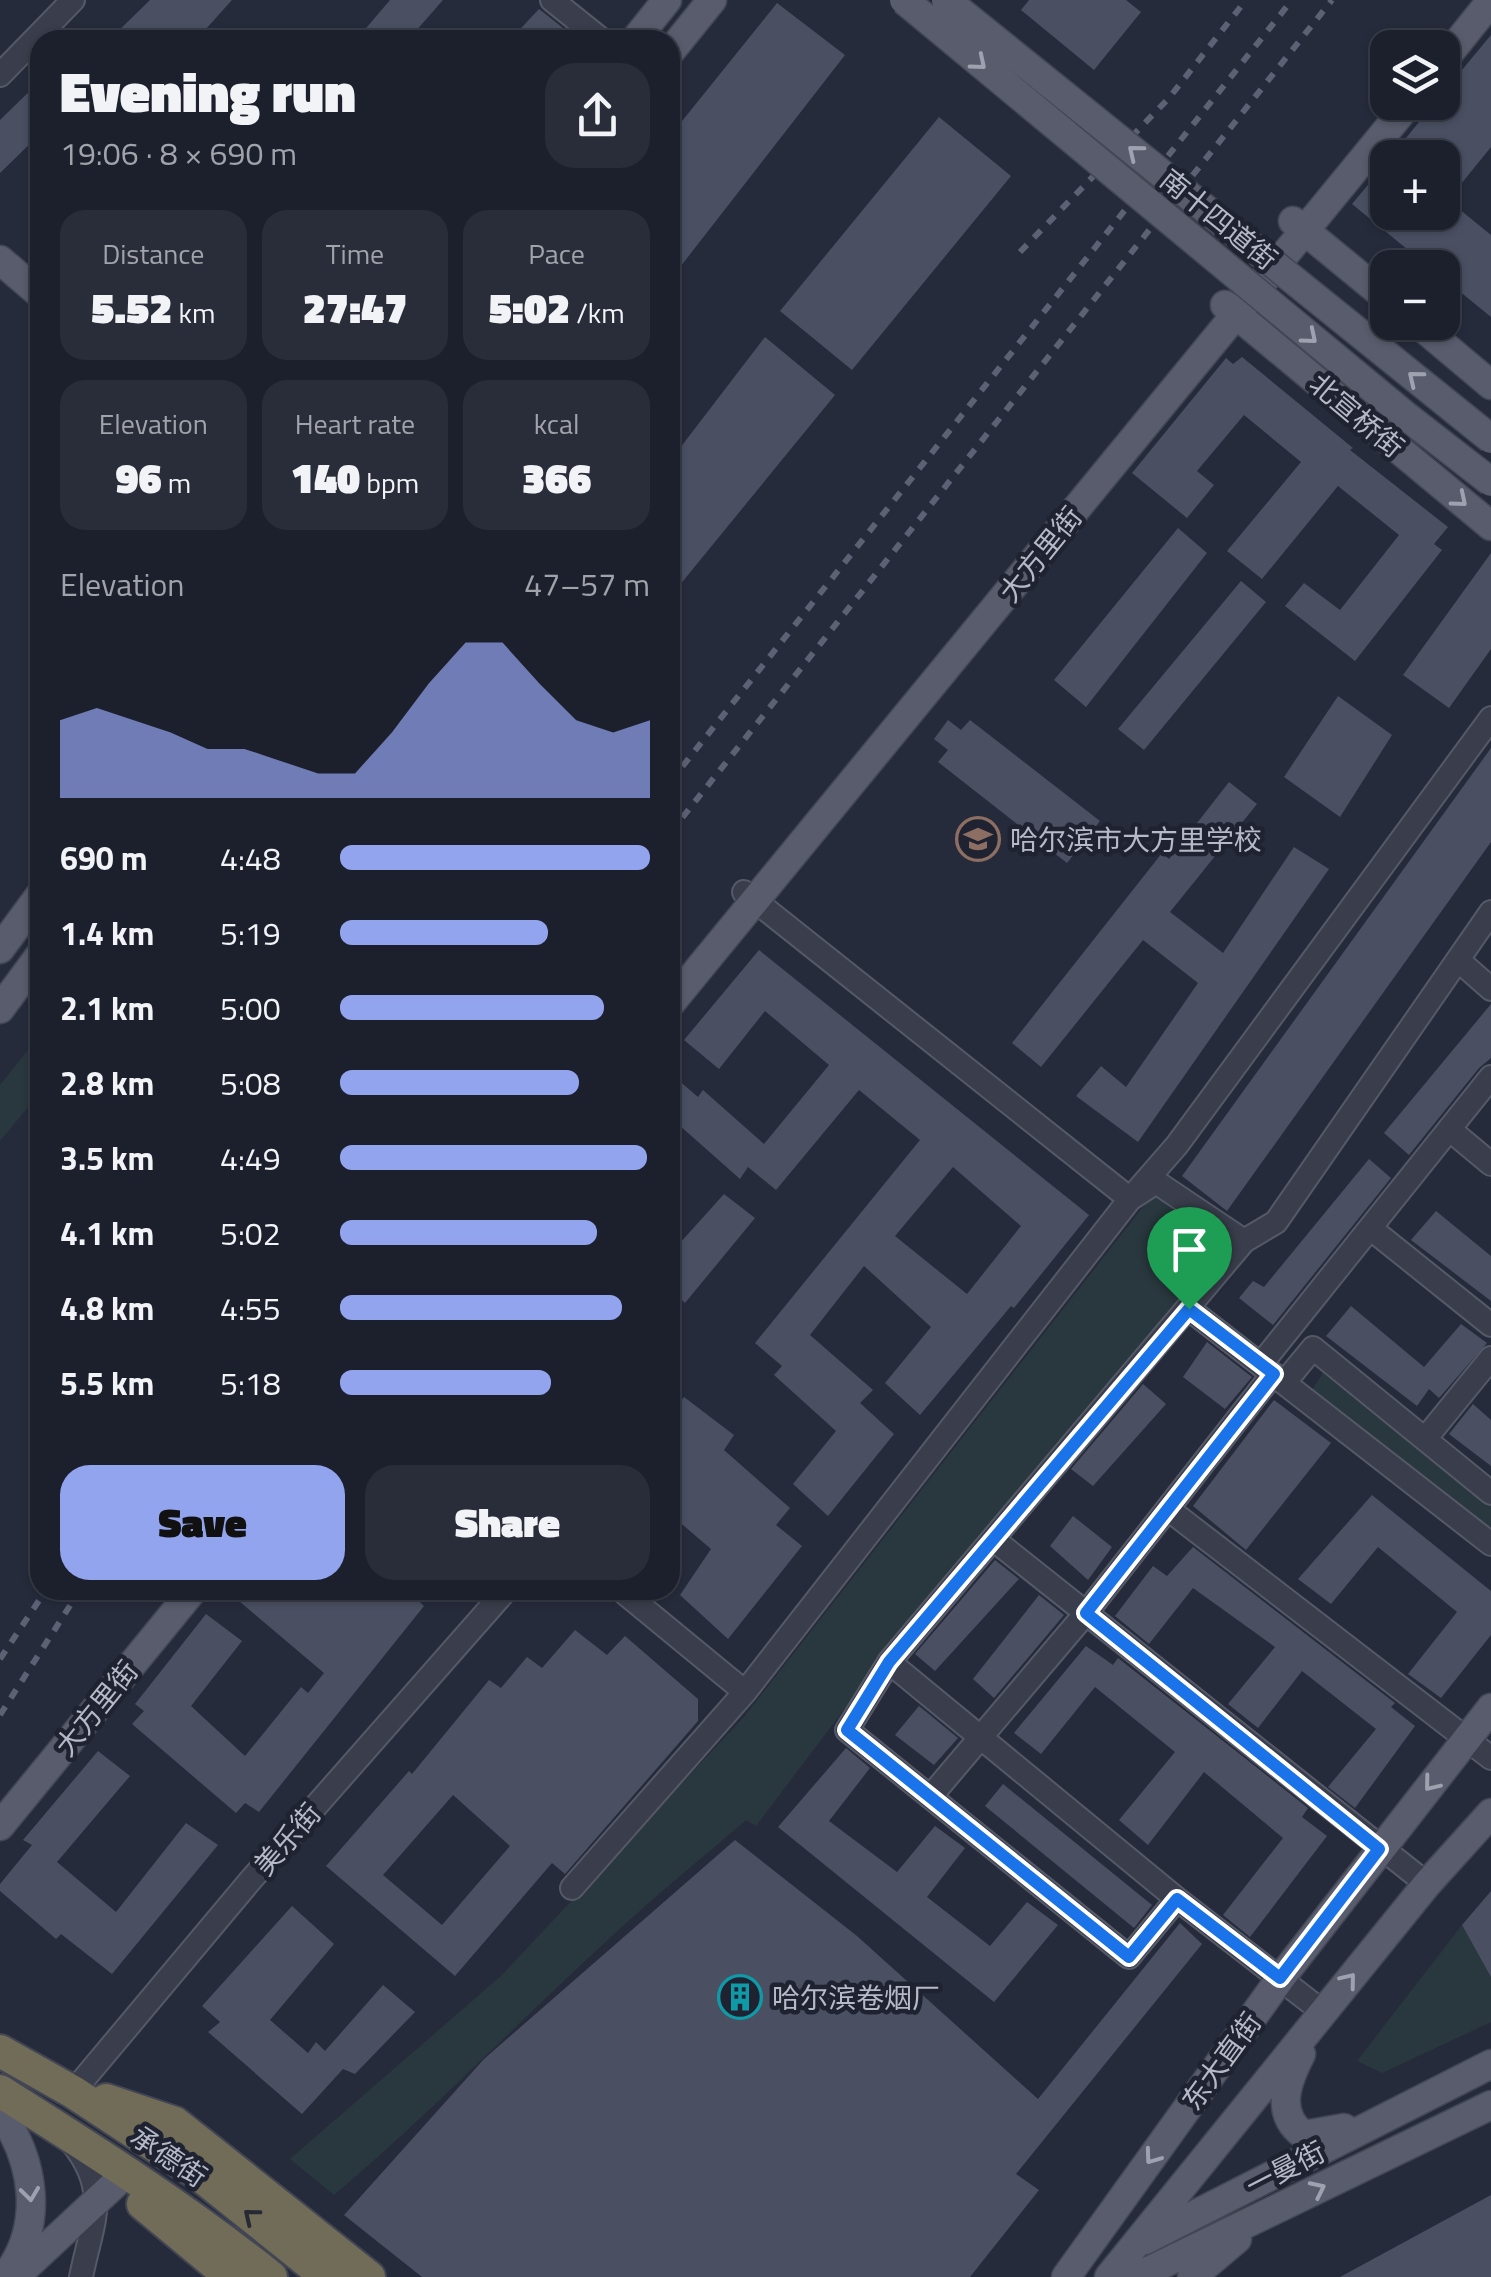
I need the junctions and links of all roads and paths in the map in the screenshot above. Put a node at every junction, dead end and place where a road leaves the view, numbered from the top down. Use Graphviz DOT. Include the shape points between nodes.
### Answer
graph roads {
  1 [pos="73,0"];
  2 [pos="552,0"];
  3 [pos="667,0"];
  4 [pos="712,0"];
  5 [pos="904,0"];
  6 [pos="946,0"];
  7 [pos="1472,0"];
  8 [pos="1491,1"];
  9 [pos="43,30"];
  10 [pos="590,30"];
  11 [pos="643,30"];
  12 [pos="1448,30"];
  13 [pos="680,40"];
  14 [pos="1460,40"];
  15 [pos="30,44"];
  16 [pos="0,74"];
  17 [pos="1377,120"];
  18 [pos="1394,120"];
  19 [pos="1300,227"];
  20 [pos="0,260"];
  21 [pos="1370,284"];
  22 [pos="30,286"];
  23 [pos="1230,309"];
  24 [pos="1437,340"];
  25 [pos="1491,385"];
  26 [pos="1491,439"];
  27 [pos="1491,482"];
  28 [pos="1491,526"];
  29 [pos="1491,718"];
  30 [pos="750,896"];
  31 [pos="30,909"];
  32 [pos="1491,912"];
  33 [pos="0,950"];
  34 [pos="1458,960"];
  35 [pos="30,968"];
  36 [pos="680,973"];
  37 [pos="1491,988"];
  38 [pos="680,990"];
  39 [pos="0,1009"];
  40 [pos="1491,1076"];
  41 [pos="1449,1129"];
  42 [pos="1491,1164"];
  43 [pos="1130,1199"];
  44 [pos="1370,1228"];
  45 [pos="1244,1240"];
  46 [pos="1189,1309"];
  47 [pos="1491,1325"];
  48 [pos="1289,1329"];
  49 [pos="1312,1348"];
  50 [pos="1491,1358"];
  51 [pos="1273,1374"];
  52 [pos="1425,1439"];
  53 [pos="1491,1493"];
  54 [pos="1168,1509"];
  55 [pos="993,1539"];
  56 [pos="1491,1544"];
  57 [pos="170,1600"];
  58 [pos="184,1600"];
  59 [pos="497,1600"];
  60 [pos="633,1600"];
  61 [pos="1086,1613"];
  62 [pos="889,1662"];
  63 [pos="745,1692"];
  64 [pos="1491,1708"];
  65 [pos="982,1739"];
  66 [pos="1466,1739"];
  67 [pos="1491,1758"];
  68 [pos="930,1797"];
  69 [pos="1491,1813"];
  70 [pos="0,1814"];
  71 [pos="0,1826"];
  72 [pos="1379,1849"];
  73 [pos="1426,1884"];
  74 [pos="572,1888"];
  75 [pos="1177,1899"];
  76 [pos="1280,1978"];
  77 [pos="1323,2012"];
  78 [pos="0,2051"];
  79 [pos="1491,2064"];
  80 [pos="0,2091"];
  81 [pos="74,2092"];
  82 [pos="1491,2105"];
  83 [pos="0,2110"];
  84 [pos="1380,2119"];
  85 [pos="75,2138"];
  86 [pos="107,2189"];
  87 [pos="1269,2213"];
  88 [pos="1134,2246"];
  89 [pos="1143,2276"];
  90 [pos="5,2277"];
  91 [pos="15,2277"];
  92 [pos="81,2277"];
  93 [pos="231,2277"];
  94 [pos="271,2277"];
  95 [pos="327,2277"];
  96 [pos="369,2277"];
  97 [pos="1066,2277"];
  98 [pos="1082,2277"];
  99 [pos="1109,2277"];
  100 [pos="1192,2277"];
  1 -- 9 [label="street"];
  2 -- 10 [label="street"];
  3 -- 11 [label="main road"];
  4 -- 13 [label="main road"];
  5 -- 27 [label="main road, one-way, bridge"];
  26 -- 6 [label="main road, 南十四道街, one-way, bridge"];
  7 -- 12 [label="main road"];
  8 -- 14 [label="main road"];
  15 -- 16 [label="street"];
  17 -- 19 [label="main road, 大方里街"];
  18 -- 19 [label="main road, 大方里街"];
  19 -- 21 [label="main road"];
  19 -- 23 [label="main road, 大方里街"];
  20 -- 22 [label="main road"];
  23 -- 28 [label="main road, 北宣桥街, one-way"];
  23 -- 30 [label="main road, 大方里街"];
  24 -- 25 [label="main road"];
  29 -- 43 [label="street" via="1178,1145"];
  30 -- 36 [label="main road, 大方里街"];
  30 -- 38 [label="main road, 大方里街"];
  30 -- 43 [label="street"];
  31 -- 33 [label="main road"];
  32 -- 34 [label="street"];
  34 -- 37 [label="street"];
  34 -- 45 [label="street" via="1276,1222"];
  35 -- 39 [label="main road"];
  40 -- 41 [label="street"];
  41 -- 42 [label="street"];
  41 -- 44 [label="street"];
  43 -- 45 [label="street" via="1156,1182"];
  43 -- 63 [label="street"];
  44 -- 47 [label="street"];
  44 -- 48 [label="street"];
  45 -- 46 [label="street"];
  46 -- 51 [label="street"];
  46 -- 55 [label="street"];
  48 -- 49 [label="street"];
  48 -- 51 [label="street"];
  49 -- 51 [label="street"];
  49 -- 52 [label="street"];
  50 -- 52 [label="street"];
  51 -- 54 [label="street"];
  51 -- 56 [label="street"];
  52 -- 53 [label="street"];
  54 -- 61 [label="street"];
  54 -- 66 [label="street"];
  55 -- 61 [label="street"];
  55 -- 62 [label="street"];
  57 -- 70 [label="main road, 大方里街"];
  58 -- 71 [label="main road, 大方里街"];
  59 -- 81 [label="street, 美乐街"];
  60 -- 63 [label="street"];
  61 -- 65 [label="street"];
  61 -- 72 [label="street"];
  62 -- 65 [label="street"];
  62 -- 68 [label="street" via="847,1730"];
  63 -- 74 [label="street"];
  64 -- 66 [label="main road, 东大直街"];
  65 -- 68 [label="street"];
  65 -- 75 [label="street"];
  66 -- 67 [label="street"];
  66 -- 72 [label="main road, 东大直街, one-way"];
  68 -- 75 [label="street" via="1129,1957"];
  69 -- 73 [label="main road, 东大直街"];
  72 -- 73 [label="street"];
  72 -- 76 [label="main road, 东大直街"];
  77 -- 73 [label="main road, 东大直街, one-way"];
  75 -- 76 [label="street"];
  76 -- 77 [label="street"];
  76 -- 97 [label="main road, 东大直街, one-way"];
  77 -- 84 [label="main road" via="1288,2080 1290,2122 1314,2136"];
  77 -- 88 [label="main road, 东大直街"];
  78 -- 81 [label="highway, 承德街"];
  79 -- 84 [label="main road, 一曼街"];
  80 -- 85 [label="highway, 承德街"];
  95 -- 81 [label="highway, 承德街, one-way" via="201,2176"];
  81 -- 96 [label="highway" via="175,2123"];
  87 -- 82 [label="main road, 一曼街, one-way"];
  83 -- 90 [label="main road, one-way" via="22,2152 33,2204 32,2222"];
  84 -- 88 [label="main road, 一曼街"];
  85 -- 86 [label="highway"];
  85 -- 94 [label="highway, 承德街" via="200,2220"];
  86 -- 91 [label="main road"];
  86 -- 92 [label="street"];
  86 -- 93 [label="highway"];
  87 -- 89 [label="main road, 一曼街"];
  87 -- 100 [label="main road"];
  88 -- 89 [label="street"];
  88 -- 98 [label="main road, 一曼街"];
  88 -- 99 [label="main road, 东大直街"];
}
